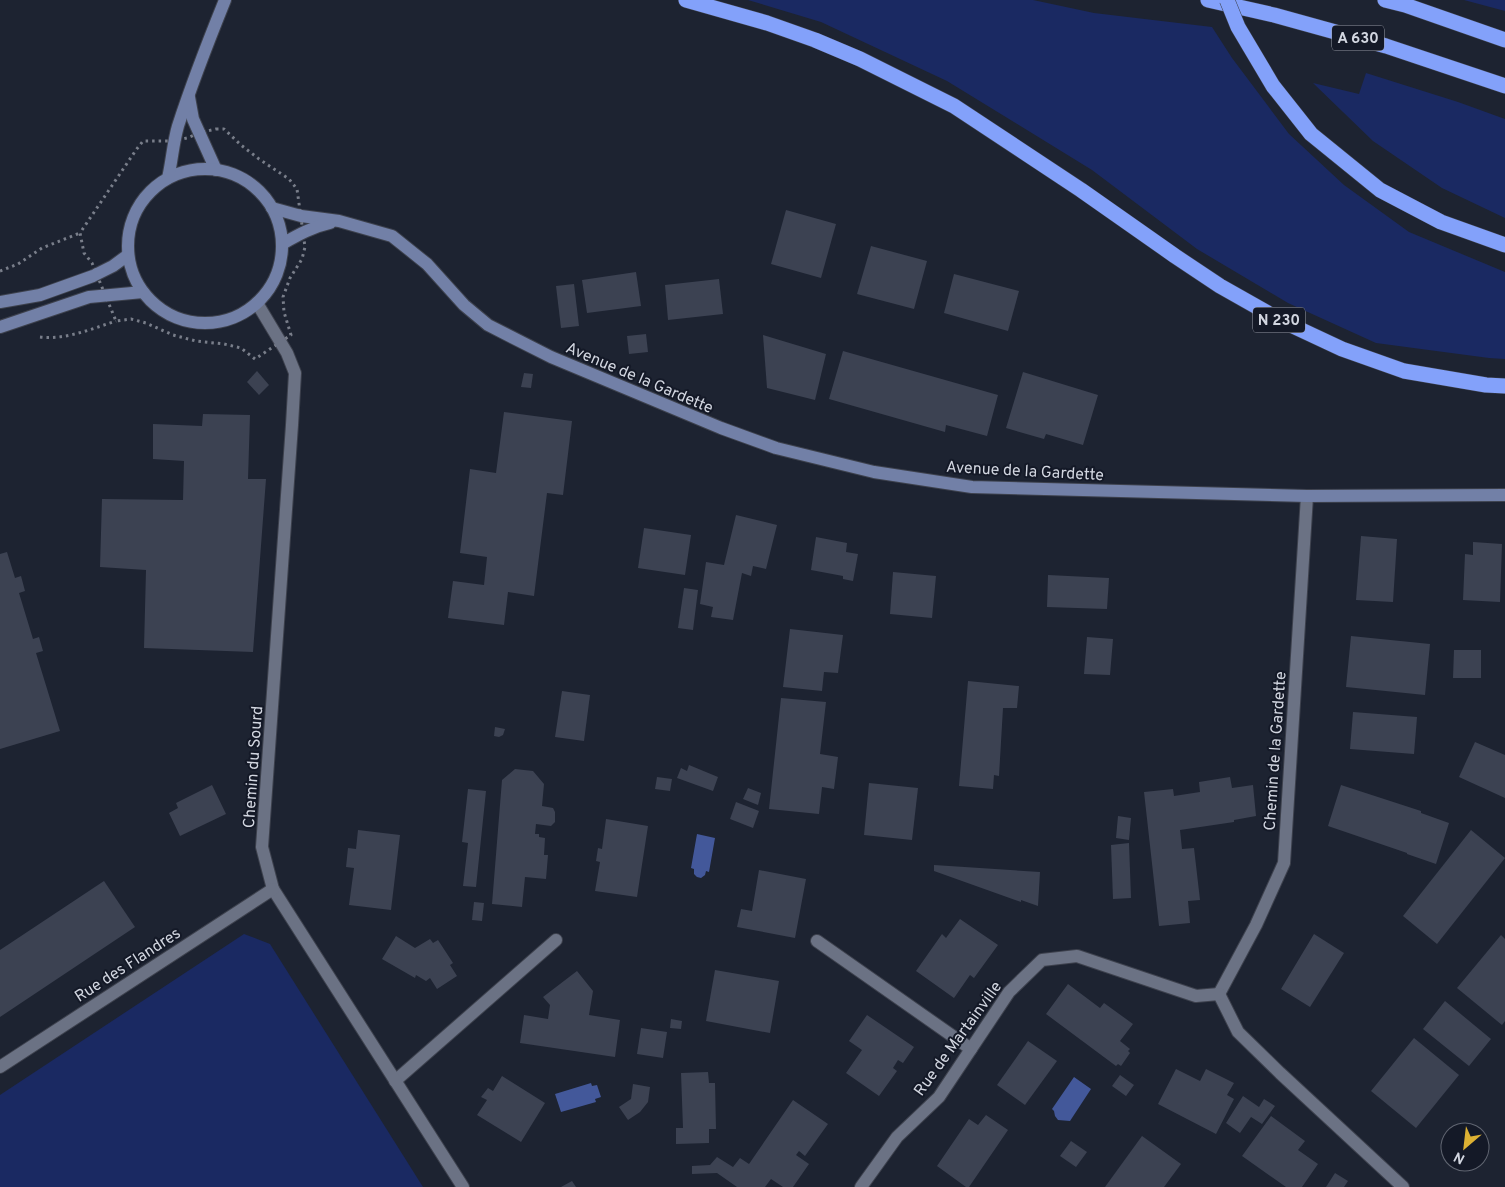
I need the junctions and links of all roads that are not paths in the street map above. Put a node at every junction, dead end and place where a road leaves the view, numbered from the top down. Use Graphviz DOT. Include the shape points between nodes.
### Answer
graph roads {
  1 [pos="225,0"];
  2 [pos="686,0"];
  3 [pos="1208,0"];
  4 [pos="1227,0"];
  5 [pos="1385,0"];
  6 [pos="1505,40"];
  7 [pos="1505,86"];
  8 [pos="189,97"];
  9 [pos="216,170"];
  10 [pos="168,178"];
  11 [pos="272,208"];
  12 [pos="339,221"];
  13 [pos="282,244"];
  14 [pos="1505,244"];
  15 [pos="128,255"];
  16 [pos="143,292"];
  17 [pos="0,302"];
  18 [pos="257,303"];
  19 [pos="0,327"];
  20 [pos="1505,386"];
  21 [pos="1307,496"];
  22 [pos="1505,496"];
  23 [pos="273,888"];
  24 [pos="556,940"];
  25 [pos="817,941"];
  26 [pos="1219,994"];
  27 [pos="971,1049"];
  28 [pos="0,1067"];
  29 [pos="395,1081"];
  30 [pos="463,1187"];
  31 [pos="861,1187"];
  32 [pos="1403,1187"];
  1 -- 8 [label="main road"];
  2 -- 20 [label="highway, N 230" via="815,40 954,106 1174,256 1280,320 1342,349 1404,371"];
  3 -- 7 [label="highway, A 630" via="1386,46"];
  4 -- 14 [label="highway, bridge" via="1238,26 1273,86 1311,134 1380,190 1441,222"];
  5 -- 6 [label="highway"];
  8 -- 9 [label="main road" via="193,119"];
  8 -- 10 [label="main road" via="174,141"];
  9 -- 10 [label="main road" via="183,172"];
  9 -- 11 [label="main road" via="238,177 258,190"];
  10 -- 15 [label="main road" via="150,192 136,210 129,232"];
  11 -- 12 [label="main road, Avenue de la Gardette"];
  11 -- 13 [label="main road"];
  12 -- 13 [label="main road, Avenue de la Gardette" via="317,226"];
  12 -- 21 [label="main road, Avenue de la Gardette" via="392,236 427,264 464,305 488,325 550,357 776,448 874,472 972,487"];
  13 -- 18 [label="main road" via="280,266 271,286"];
  15 -- 16 [label="main road" via="133,274"];
  15 -- 17 [label="main road" via="96,274 40,295"];
  16 -- 18 [label="main road" via="161,310 185,321 210,323 235,318"];
  16 -- 19 [label="main road" via="89,298"];
  18 -- 23 [label="street, Chemin du Sourd" via="288,353 295,373 262,846"];
  21 -- 22 [label="main road, Avenue de la Gardette"];
  21 -- 26 [label="street, Chemin de la Gardette" via="1284,863"];
  23 -- 28 [label="street, Rue des Flandres"];
  23 -- 29 [label="street, Chemin du Sourd"];
  24 -- 29 [label="street"];
  25 -- 27 [label="street"];
  26 -- 27 [label="street, Rue de Martainville" via="1196,996 1078,956 1042,960 1009,992"];
  26 -- 32 [label="street" via="1238,1032"];
  27 -- 31 [label="street, Rue de Martainville" via="939,1097 897,1137"];
  29 -- 30 [label="street, Chemin du Sourd"];
}
